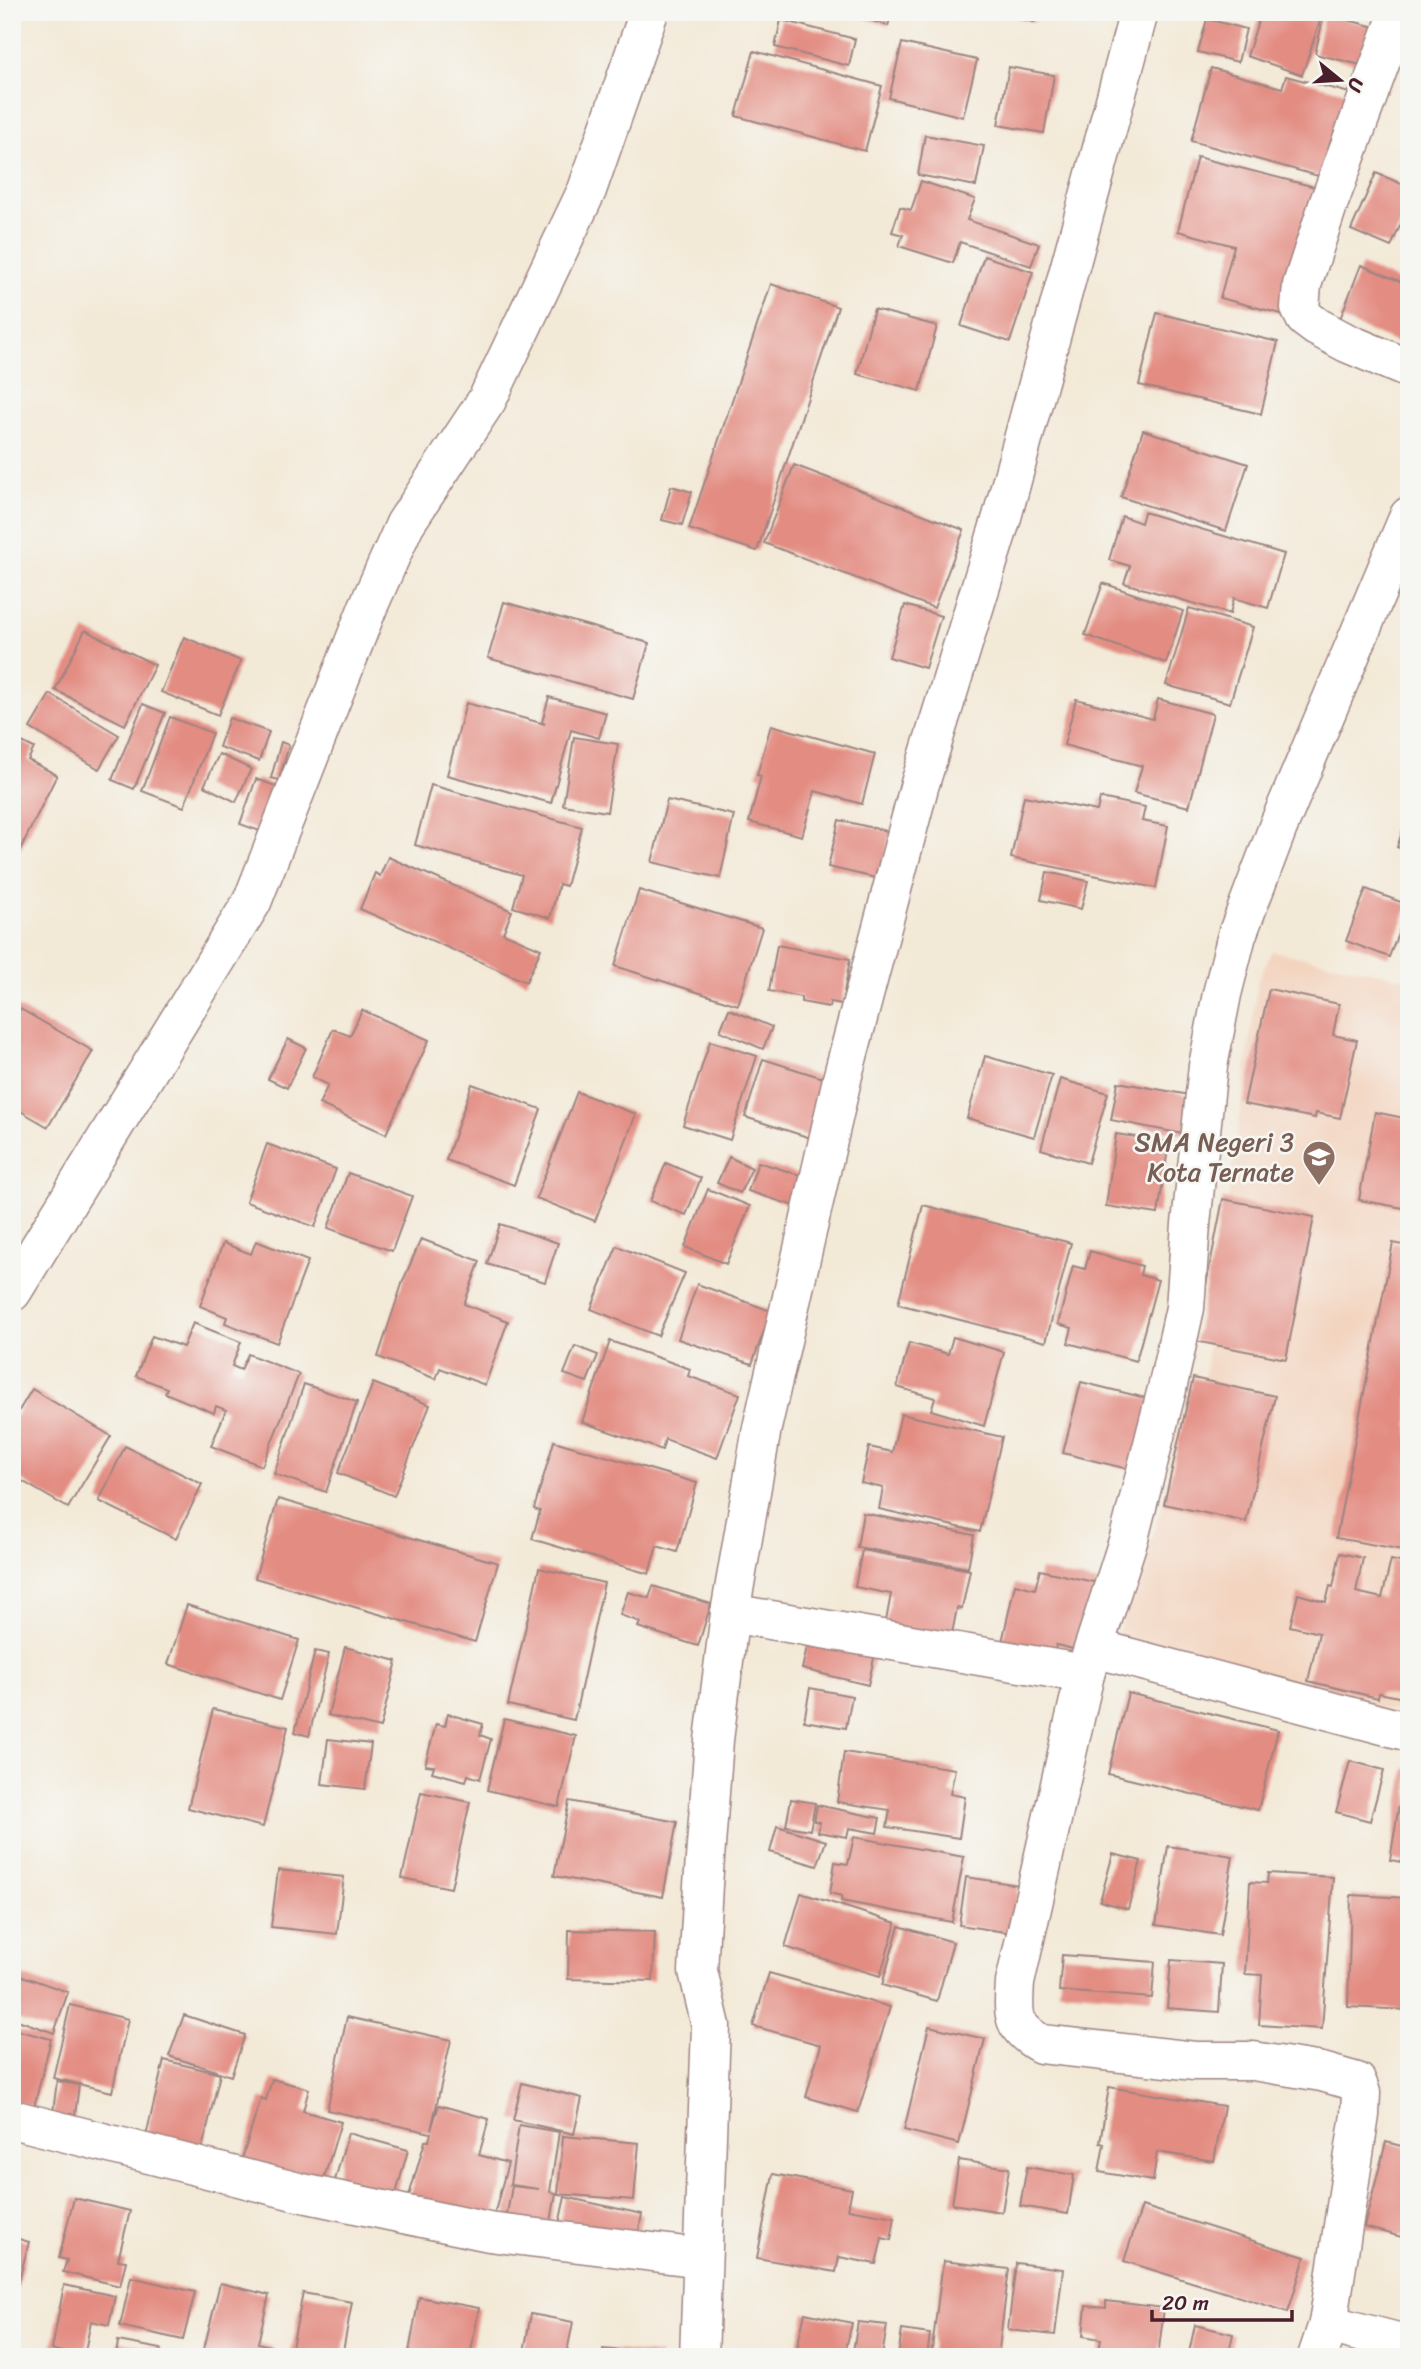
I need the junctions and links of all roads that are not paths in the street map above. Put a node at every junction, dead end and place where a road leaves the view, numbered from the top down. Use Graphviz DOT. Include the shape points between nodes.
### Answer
graph roads {
  1 [pos="649,12"];
  2 [pos="1139,12"];
  3 [pos="1399,12"];
  4 [pos="1409,369"];
  5 [pos="1409,516"];
  6 [pos="12,1292"];
  7 [pos="730,1613"];
  8 [pos="1089,1661"];
  9 [pos="1409,1732"];
  10 [pos="12,2119"];
  11 [pos="702,2258"];
  12 [pos="1323,2340"];
  13 [pos="1409,2346"];
  14 [pos="699,2357"];
  1 -- 6 [label="main road" via="587,190 487,400 405,524 252,902"];
  2 -- 7 [label="main road" via="1002,517 919,787 843,1075 762,1429"];
  3 -- 4 [label="main road" via="1328,205 1302,285 1300,308 1317,327"];
  5 -- 8 [label="main road" via="1237,935 1208,1066 1185,1308 1129,1538"];
  7 -- 8 [label="main road"];
  7 -- 11 [label="main road" via="714,1740 698,1971 711,2026"];
  8 -- 9 [label="main road"];
  8 -- 12 [label="main road" via="1015,1983 1013,2011 1023,2034 1041,2044 1195,2062 1253,2061 1357,2082 1360,2115"];
  10 -- 11 [label="main road" via="298,2192 489,2232"];
  11 -- 14 [label="main road"];
  12 -- 13 [label="main road"];
}
